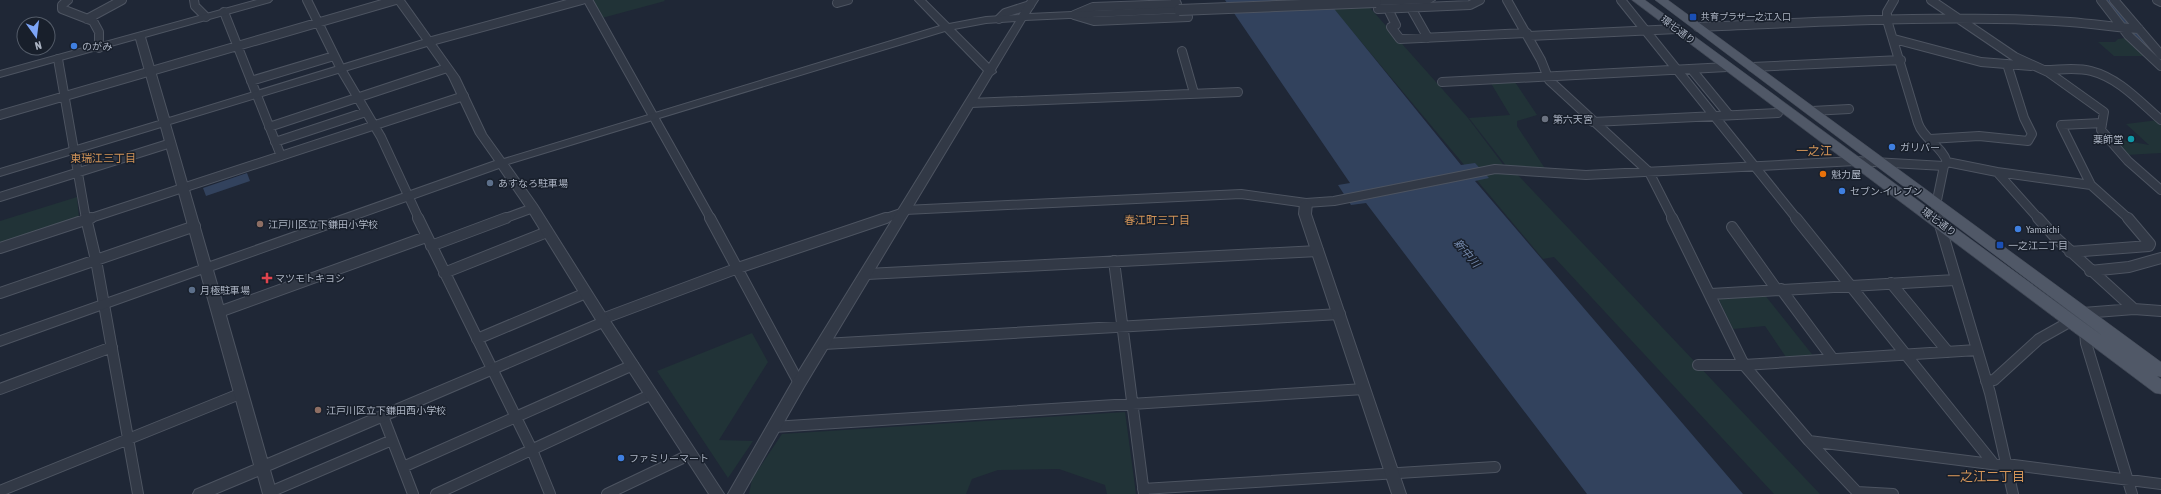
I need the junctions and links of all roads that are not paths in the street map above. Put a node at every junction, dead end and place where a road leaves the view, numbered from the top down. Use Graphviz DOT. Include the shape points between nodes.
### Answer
graph roads {
  1 [pos="68,0"];
  2 [pos="122,0"];
  3 [pos="194,0"];
  4 [pos="267,0"];
  5 [pos="307,0"];
  6 [pos="396,0"];
  7 [pos="399,0"];
  8 [pos="582,0"];
  9 [pos="588,0"];
  10 [pos="848,0"];
  11 [pos="1430,0"];
  12 [pos="1480,0"];
  13 [pos="1507,0"];
  14 [pos="1621,0"];
  15 [pos="1638,0"];
  16 [pos="1661,0"];
  17 [pos="1894,0"];
  18 [pos="1931,0"];
  19 [pos="2101,0"];
  20 [pos="2114,0"];
  21 [pos="2157,0"];
  22 [pos="923,1"];
  23 [pos="2161,2"];
  24 [pos="837,3"];
  25 [pos="1031,3"];
  26 [pos="1177,5"];
  27 [pos="1377,6"];
  28 [pos="1411,8"];
  29 [pos="1388,9"];
  30 [pos="224,12"];
  31 [pos="1074,15"];
  32 [pos="206,17"];
  33 [pos="1023,17"];
  34 [pos="1188,17"];
  35 [pos="87,19"];
  36 [pos="999,19"];
  37 [pos="1887,20"];
  38 [pos="1962,20"];
  39 [pos="318,22"];
  40 [pos="947,27"];
  41 [pos="1698,27"];
  42 [pos="2123,27"];
  43 [pos="2136,28"];
  44 [pos="1677,29"];
  45 [pos="1646,31"];
  46 [pos="1528,35"];
  47 [pos="140,36"];
  48 [pos="1428,38"];
  49 [pos="1894,39"];
  50 [pos="428,42"];
  51 [pos="237,46"];
  52 [pos="99,48"];
  53 [pos="1182,50"];
  54 [pos="2158,50"];
  55 [pos="2161,55"];
  56 [pos="334,56"];
  57 [pos="58,59"];
  58 [pos="1900,60"];
  59 [pos="2007,64"];
  60 [pos="2161,66"];
  61 [pos="1752,67"];
  62 [pos="341,68"];
  63 [pos="448,68"];
  64 [pos="1727,68"];
  65 [pos="2041,68"];
  66 [pos="1692,70"];
  67 [pos="150,71"];
  68 [pos="1678,71"];
  69 [pos="991,72"];
  70 [pos="0,74"];
  71 [pos="1547,77"];
  72 [pos="251,81"];
  73 [pos="1442,82"];
  74 [pos="1238,92"];
  75 [pos="1194,93"];
  76 [pos="256,94"];
  77 [pos="64,96"];
  78 [pos="464,96"];
  79 [pos="358,98"];
  80 [pos="971,103"];
  81 [pos="1849,109"];
  82 [pos="366,112"];
  83 [pos="1812,112"];
  84 [pos="1778,113"];
  85 [pos="0,115"];
  86 [pos="1729,115"];
  87 [pos="653,116"];
  88 [pos="1714,116"];
  89 [pos="2161,120"];
  90 [pos="165,122"];
  91 [pos="1593,122"];
  92 [pos="2102,123"];
  93 [pos="374,126"];
  94 [pos="269,127"];
  95 [pos="1930,139"];
  96 [pos="275,142"];
  97 [pos="171,143"];
  98 [pos="74,150"];
  99 [pos="281,156"];
  100 [pos="1856,161"];
  101 [pos="1876,161"];
  102 [pos="501,163"];
  103 [pos="1946,164"];
  104 [pos="1756,167"];
  105 [pos="78,172"];
  106 [pos="1649,172"];
  107 [pos="1997,172"];
  108 [pos="0,173"];
  109 [pos="2091,185"];
  110 [pos="184,188"];
  111 [pos="2161,190"];
  112 [pos="409,195"];
  113 [pos="0,197"];
  114 [pos="1306,203"];
  115 [pos="1936,205"];
  116 [pos="532,208"];
  117 [pos="904,211"];
  118 [pos="87,220"];
  119 [pos="1938,222"];
  120 [pos="195,226"];
  121 [pos="1732,227"];
  122 [pos="547,232"];
  123 [pos="426,237"];
  124 [pos="430,246"];
  125 [pos="0,248"];
  126 [pos="1318,251"];
  127 [pos="2070,252"];
  128 [pos="2161,258"];
  129 [pos="96,260"];
  130 [pos="1114,261"];
  131 [pos="207,267"];
  132 [pos="738,268"];
  133 [pos="2090,272"];
  134 [pos="444,273"];
  135 [pos="867,274"];
  136 [pos="1955,280"];
  137 [pos="1891,283"];
  138 [pos="1850,285"];
  139 [pos="1779,290"];
  140 [pos="0,293"];
  141 [pos="586,293"];
  142 [pos="1711,294"];
  143 [pos="104,304"];
  144 [pos="2134,309"];
  145 [pos="2161,311"];
  146 [pos="219,312"];
  147 [pos="1340,314"];
  148 [pos="2076,317"];
  149 [pos="603,321"];
  150 [pos="1122,326"];
  151 [pos="2085,331"];
  152 [pos="477,339"];
  153 [pos="0,341"];
  154 [pos="824,344"];
  155 [pos="112,347"];
  156 [pos="1977,350"];
  157 [pos="1948,352"];
  158 [pos="1906,354"];
  159 [pos="1833,359"];
  160 [pos="633,365"];
  161 [pos="1698,365"];
  162 [pos="1744,365"];
  163 [pos="491,370"];
  164 [pos="2161,371"];
  165 [pos="1986,381"];
  166 [pos="799,383"];
  167 [pos="2161,388"];
  168 [pos="0,389"];
  169 [pos="1364,389"];
  170 [pos="242,393"];
  171 [pos="652,394"];
  172 [pos="1132,404"];
  173 [pos="383,416"];
  174 [pos="515,417"];
  175 [pos="773,427"];
  176 [pos="129,439"];
  177 [pos="392,440"];
  178 [pos="1808,441"];
  179 [pos="532,450"];
  180 [pos="691,454"];
  181 [pos="1993,463"];
  182 [pos="2006,465"];
  183 [pos="263,467"];
  184 [pos="402,467"];
  185 [pos="1495,467"];
  186 [pos="1393,474"];
  187 [pos="2127,480"];
  188 [pos="2161,484"];
  189 [pos="1143,491"];
  190 [pos="0,493"];
  191 [pos="270,493"];
  192 [pos="1858,493"];
  193 [pos="138,494"];
  194 [pos="200,494"];
  195 [pos="413,494"];
  196 [pos="436,494"];
  197 [pos="550,494"];
  198 [pos="607,494"];
  199 [pos="717,494"];
  200 [pos="735,494"];
  201 [pos="1399,494"];
  202 [pos="1893,494"];
  203 [pos="2013,494"];
  204 [pos="2132,494"];
  1 -- 35 [label="street" via="62,5 62,9"];
  2 -- 35 [label="street"];
  3 -- 32 [label="street" via="195,6"];
  4 -- 30 [label="street"];
  5 -- 39 [label="street"];
  6 -- 39 [label="street"];
  7 -- 50 [label="street"];
  8 -- 50 [label="street"];
  9 -- 87 [label="street"];
  10 -- 24 [label="street"];
  11 -- 27 [label="street"];
  12 -- 28 [label="street" via="1470,5"];
  13 -- 46 [label="street"];
  14 -- 45 [label="street"];
  15 -- 44 [label="main road, 環七通り"];
  16 -- 41 [label="main road, 環七通り"];
  17 -- 37 [label="street" via="1887,12"];
  18 -- 38 [label="street"];
  19 -- 42 [label="street"];
  20 -- 43 [label="street"];
  21 -- 23 [label="street"];
  22 -- 40 [label="street"];
  25 -- 33 [label="street"];
  25 -- 36 [label="street" via="1005,12"];
  26 -- 27 [label="street, bridge"];
  26 -- 31 [label="street"];
  27 -- 29 [label="street"];
  28 -- 29 [label="street"];
  28 -- 48 [label="street"];
  29 -- 48 [label="street" via="1396,25 1391,27 1400,39"];
  30 -- 32 [label="street"];
  30 -- 51 [label="street"];
  31 -- 33 [label="street"];
  31 -- 34 [label="street" via="1094,21"];
  32 -- 47 [label="street"];
  33 -- 36 [label="street"];
  33 -- 69 [label="street"];
  35 -- 52 [label="street" via="93,21 99,32"];
  36 -- 40 [label="street"];
  37 -- 38 [label="street"];
  37 -- 41 [label="street"];
  37 -- 49 [label="street"];
  38 -- 42 [label="street" via="2070,22"];
  38 -- 65 [label="street" via="2015,56"];
  39 -- 51 [label="street"];
  39 -- 56 [label="street"];
  40 -- 69 [label="street"];
  40 -- 87 [label="street"];
  41 -- 61 [label="main road, 環七通り"];
  42 -- 43 [label="street"];
  42 -- 60 [label="street" via="2143,51"];
  43 -- 54 [label="street"];
  44 -- 45 [label="street"];
  44 -- 64 [label="main road, 環七通り"];
  45 -- 46 [label="street"];
  45 -- 68 [label="street"];
  46 -- 48 [label="street"];
  46 -- 71 [label="street"];
  47 -- 52 [label="street"];
  47 -- 67 [label="street"];
  49 -- 58 [label="street"];
  49 -- 59 [label="street" via="1981,62"];
  50 -- 62 [label="street"];
  50 -- 63 [label="street"];
  51 -- 67 [label="street"];
  51 -- 72 [label="street"];
  52 -- 57 [label="street"];
  53 -- 75 [label="street"];
  54 -- 55 [label="street"];
  56 -- 62 [label="street"];
  56 -- 72 [label="street"];
  57 -- 70 [label="street"];
  57 -- 77 [label="street"];
  58 -- 61 [label="street"];
  58 -- 95 [label="street" via="1918,123"];
  59 -- 65 [label="street"];
  59 -- 95 [label="street" via="2024,118 2032,134 2028,141 1979,136"];
  61 -- 83 [label="main road, 環七通り"];
  62 -- 76 [label="street"];
  62 -- 79 [label="street"];
  63 -- 78 [label="street"];
  63 -- 79 [label="street"];
  64 -- 66 [label="street"];
  64 -- 100 [label="main road, 環七通り"];
  65 -- 89 [label="street" via="2090,71 2105,76"];
  65 -- 92 [label="street" via="2104,112"];
  66 -- 68 [label="street"];
  66 -- 86 [label="street"];
  67 -- 77 [label="street"];
  67 -- 90 [label="street"];
  68 -- 71 [label="street"];
  68 -- 88 [label="street"];
  69 -- 80 [label="street"];
  71 -- 73 [label="street"];
  71 -- 91 [label="street"];
  72 -- 76 [label="street"];
  74 -- 75 [label="street"];
  75 -- 80 [label="street"];
  76 -- 90 [label="street"];
  76 -- 94 [label="street"];
  77 -- 85 [label="street"];
  77 -- 98 [label="street"];
  78 -- 93 [label="street"];
  78 -- 102 [label="street" via="481,134"];
  79 -- 82 [label="street"];
  79 -- 94 [label="street"];
  80 -- 117 [label="street"];
  81 -- 83 [label="street"];
  82 -- 93 [label="street"];
  82 -- 96 [label="street"];
  83 -- 101 [label="main road, 環七通り"];
  84 -- 86 [label="street"];
  86 -- 88 [label="street"];
  87 -- 102 [label="street"];
  87 -- 132 [label="street"];
  88 -- 91 [label="street"];
  88 -- 104 [label="street"];
  90 -- 97 [label="street"];
  90 -- 98 [label="street"];
  91 -- 106 [label="street"];
  92 -- 109 [label="street" via="2062,125"];
  92 -- 111 [label="street" via="2101,130 2128,161"];
  93 -- 99 [label="street"];
  93 -- 112 [label="street"];
  94 -- 96 [label="street"];
  95 -- 103 [label="street" via="1945,156"];
  96 -- 99 [label="street"];
  97 -- 105 [label="street"];
  97 -- 110 [label="street"];
  98 -- 105 [label="street"];
  98 -- 108 [label="street"];
  99 -- 110 [label="street"];
  100 -- 101 [label="street"];
  100 -- 104 [label="street"];
  100 -- 119 [label="main road, 環七通り"];
  101 -- 103 [label="street"];
  101 -- 115 [label="main road, 環七通り"];
  102 -- 112 [label="street"];
  102 -- 116 [label="street"];
  103 -- 107 [label="street"];
  103 -- 115 [label="street"];
  104 -- 106 [label="street"];
  104 -- 138 [label="street"];
  105 -- 113 [label="street"];
  105 -- 118 [label="street"];
  106 -- 114 [label="street" via="1586,175 1495,169 1334,201"];
  106 -- 142 [label="street"];
  107 -- 109 [label="street"];
  107 -- 127 [label="street"];
  109 -- 127 [label="street" via="2125,214 2150,244"];
  110 -- 118 [label="street"];
  110 -- 120 [label="street"];
  112 -- 123 [label="street"];
  112 -- 131 [label="street"];
  114 -- 117 [label="street" via="1241,194"];
  114 -- 126 [label="street" via="1305,214"];
  115 -- 119 [label="street"];
  115 -- 148 [label="main road, 環七通り"];
  116 -- 122 [label="street"];
  116 -- 124 [label="street"];
  117 -- 132 [label="street"];
  117 -- 135 [label="street"];
  118 -- 125 [label="street"];
  118 -- 129 [label="street"];
  119 -- 136 [label="street"];
  119 -- 148 [label="main road, 環七通り"];
  120 -- 129 [label="street"];
  120 -- 131 [label="street"];
  121 -- 139 [label="street"];
  122 -- 134 [label="street"];
  122 -- 141 [label="street"];
  123 -- 124 [label="street"];
  123 -- 146 [label="street"];
  124 -- 134 [label="street"];
  126 -- 130 [label="street"];
  126 -- 147 [label="street"];
  127 -- 133 [label="street"];
  128 -- 133 [label="street" via="2130,267"];
  129 -- 140 [label="street"];
  129 -- 143 [label="street"];
  130 -- 135 [label="street"];
  130 -- 150 [label="street"];
  131 -- 143 [label="street"];
  131 -- 146 [label="street"];
  132 -- 149 [label="street"];
  132 -- 166 [label="street"];
  133 -- 144 [label="street"];
  134 -- 152 [label="street"];
  135 -- 154 [label="street"];
  136 -- 137 [label="street"];
  136 -- 156 [label="street"];
  137 -- 138 [label="street"];
  137 -- 157 [label="street"];
  138 -- 139 [label="street"];
  138 -- 158 [label="street"];
  139 -- 142 [label="street"];
  139 -- 159 [label="street"];
  141 -- 149 [label="street"];
  141 -- 152 [label="street"];
  142 -- 162 [label="street"];
  143 -- 153 [label="street"];
  143 -- 155 [label="street"];
  144 -- 145 [label="street"];
  144 -- 148 [label="street"];
  146 -- 170 [label="street"];
  147 -- 150 [label="street"];
  147 -- 169 [label="street"];
  148 -- 151 [label="main road, 環七通り"];
  148 -- 164 [label="main road, 環七通り"];
  148 -- 165 [label="street" via="2019,354 1994,380"];
  149 -- 160 [label="street"];
  149 -- 163 [label="street"];
  150 -- 154 [label="street"];
  150 -- 172 [label="street"];
  151 -- 167 [label="main road, 環七通り"];
  151 -- 187 [label="street" via="2086,343"];
  152 -- 163 [label="street"];
  154 -- 166 [label="street"];
  155 -- 168 [label="street"];
  155 -- 176 [label="street"];
  156 -- 157 [label="street"];
  156 -- 165 [label="street"];
  157 -- 158 [label="street"];
  158 -- 159 [label="street"];
  158 -- 181 [label="street"];
  159 -- 162 [label="street"];
  160 -- 171 [label="street"];
  160 -- 174 [label="street"];
  161 -- 162 [label="street"];
  162 -- 178 [label="street"];
  163 -- 173 [label="street"];
  163 -- 174 [label="street"];
  165 -- 182 [label="street"];
  166 -- 175 [label="street"];
  169 -- 172 [label="street"];
  169 -- 186 [label="street"];
  170 -- 176 [label="street"];
  170 -- 183 [label="street"];
  171 -- 179 [label="street"];
  171 -- 180 [label="street"];
  172 -- 175 [label="street"];
  172 -- 189 [label="street"];
  173 -- 177 [label="street"];
  173 -- 183 [label="street"];
  174 -- 179 [label="street"];
  174 -- 184 [label="street"];
  175 -- 200 [label="street"];
  176 -- 190 [label="street"];
  176 -- 193 [label="street"];
  177 -- 184 [label="street"];
  177 -- 191 [label="street"];
  178 -- 181 [label="street"];
  178 -- 192 [label="street"];
  179 -- 196 [label="street"];
  179 -- 197 [label="street"];
  180 -- 198 [label="street"];
  180 -- 199 [label="street"];
  181 -- 182 [label="street"];
  182 -- 187 [label="street"];
  182 -- 203 [label="street"];
  183 -- 191 [label="street"];
  183 -- 194 [label="street"];
  184 -- 195 [label="street"];
  185 -- 186 [label="street"];
  186 -- 189 [label="street"];
  186 -- 201 [label="street"];
  187 -- 188 [label="street"];
  187 -- 204 [label="street"];
  192 -- 202 [label="street"];
}
